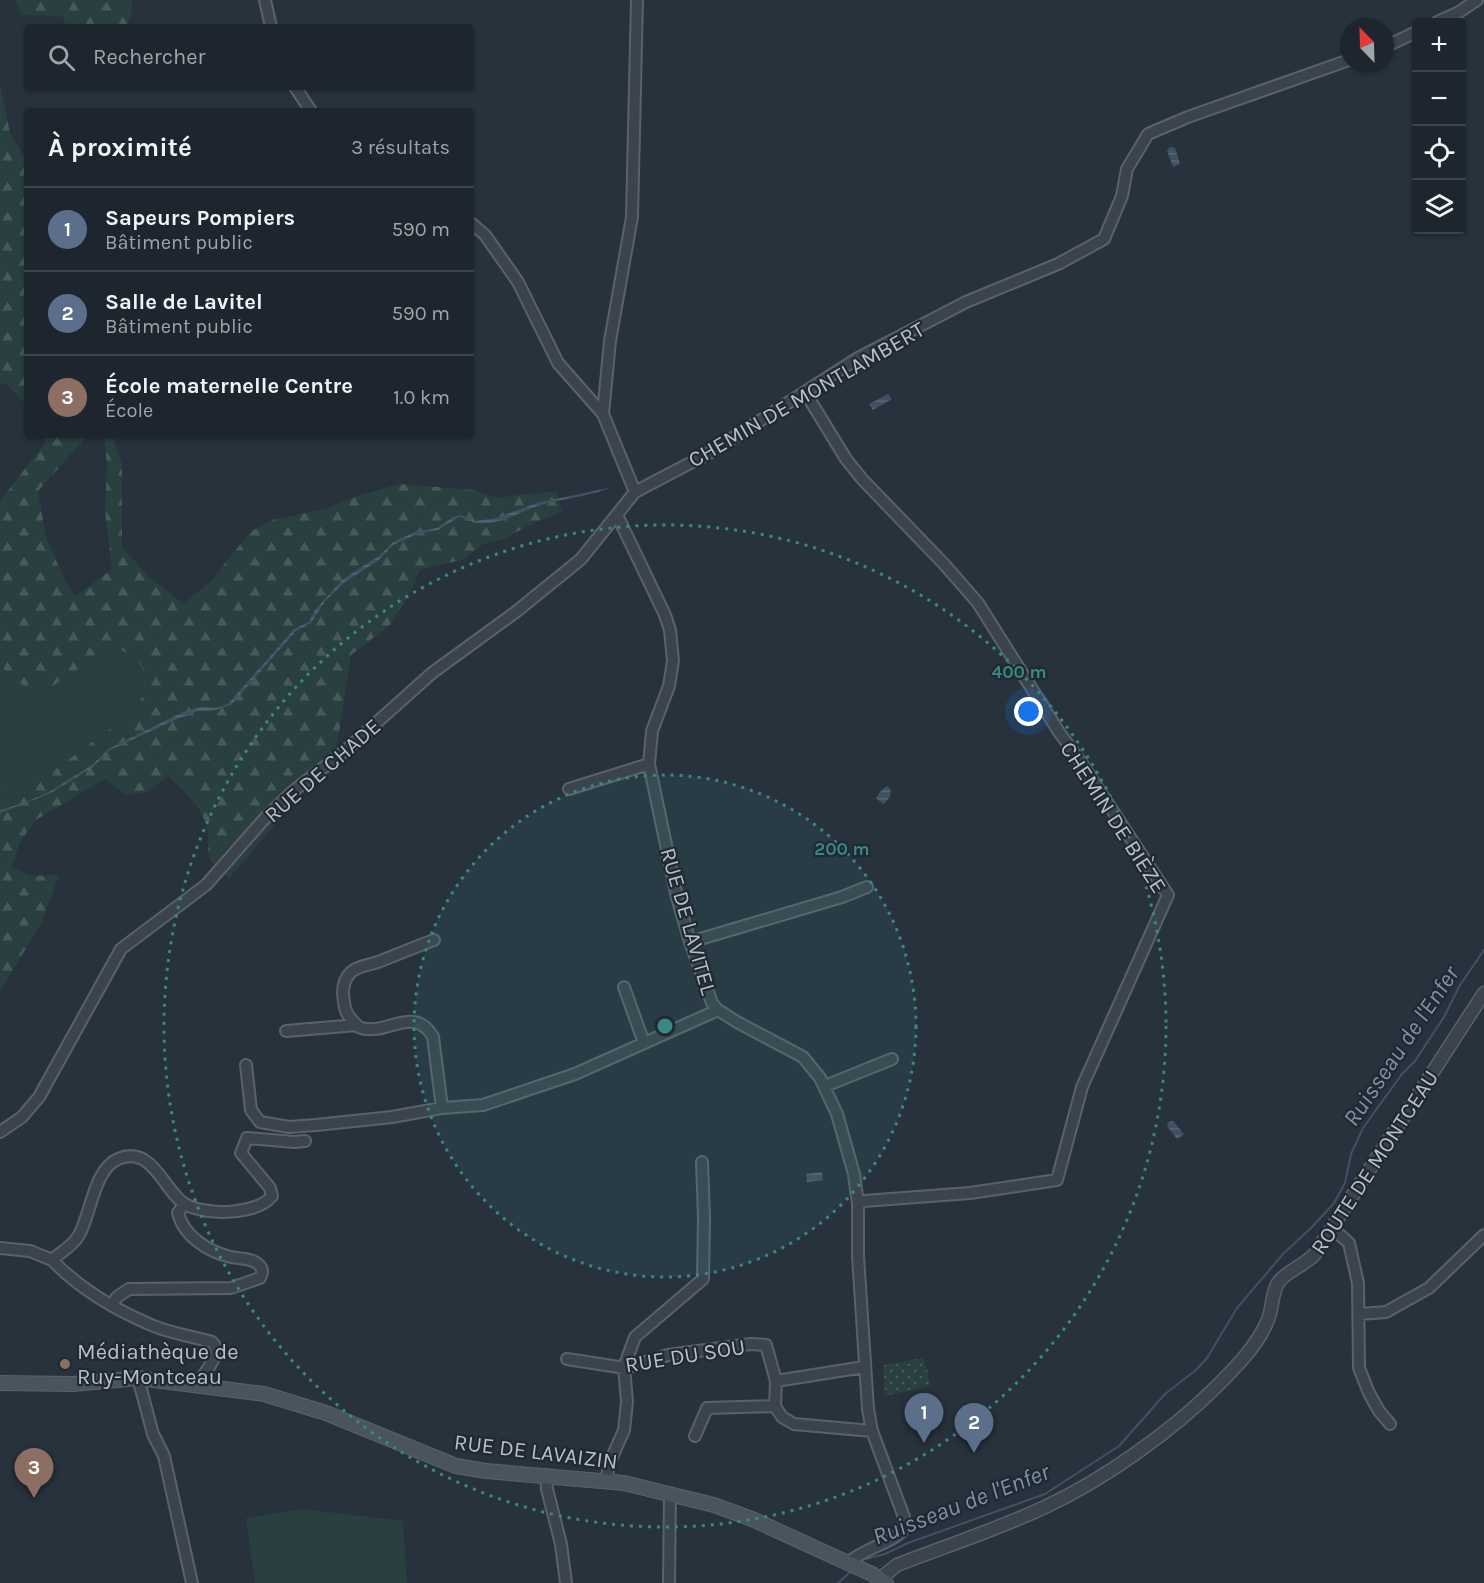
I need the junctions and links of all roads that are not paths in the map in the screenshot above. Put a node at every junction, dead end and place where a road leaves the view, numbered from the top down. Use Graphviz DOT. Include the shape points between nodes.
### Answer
graph roads {
  1 [pos="265,0"];
  2 [pos="637,0"];
  3 [pos="1477,0"];
  4 [pos="1446,18"];
  5 [pos="271,24"];
  6 [pos="1412,34"];
  7 [pos="1394,43"];
  8 [pos="1340,63"];
  9 [pos="297,90"];
  10 [pos="309,108"];
  11 [pos="474,226"];
  12 [pos="805,392"];
  13 [pos="603,414"];
  14 [pos="635,492"];
  15 [pos="617,515"];
  16 [pos="649,764"];
  17 [pos="569,789"];
  18 [pos="867,887"];
  19 [pos="434,940"];
  20 [pos="690,942"];
  21 [pos="624,987"];
  22 [pos="1484,993"];
  23 [pos="718,1010"];
  24 [pos="357,1025"];
  25 [pos="286,1031"];
  26 [pos="644,1043"];
  27 [pos="892,1059"];
  28 [pos="246,1065"];
  29 [pos="825,1086"];
  30 [pos="442,1108"];
  31 [pos="0,1132"];
  32 [pos="305,1141"];
  33 [pos="702,1162"];
  34 [pos="184,1204"];
  35 [pos="858,1204"];
  36 [pos="1332,1228"];
  37 [pos="1484,1235"];
  38 [pos="0,1248"];
  39 [pos="52,1260"];
  40 [pos="112,1305"];
  41 [pos="1360,1314"];
  42 [pos="567,1359"];
  43 [pos="864,1367"];
  44 [pos="625,1368"];
  45 [pos="138,1378"];
  46 [pos="776,1381"];
  47 [pos="0,1383"];
  48 [pos="199,1384"];
  49 [pos="775,1406"];
  50 [pos="1390,1424"];
  51 [pos="872,1431"];
  52 [pos="695,1436"];
  53 [pos="546,1476"];
  54 [pos="606,1481"];
  55 [pos="670,1493"];
  56 [pos="848,1563"];
  57 [pos="884,1581"];
  58 [pos="192,1583"];
  59 [pos="566,1583"];
  60 [pos="669,1583"];
  1 -- 5 [label="street"];
  2 -- 13 [label="street" via="632,217 610,341"];
  3 -- 4 [label="street"];
  6 -- 7 [label="street"];
  8 -- 12 [label="street, CHEMIN DE MONTLAMBERT" via="1148,134 1127,169 1122,196 1104,239 1058,264 966,302 858,358"];
  9 -- 10 [label="street"];
  11 -- 13 [label="street" via="518,282 558,363"];
  12 -- 14 [label="street, CHEMIN DE MONTLAMBERT" via="711,452"];
  12 -- 35 [label="street, CHEMIN DE BIÈZE" via="862,479 978,603 1168,895 1082,1087 1057,1180"];
  13 -- 14 [label="street"];
  14 -- 15 [label="street, RUE DE CHADE"];
  15 -- 16 [label="street, RUE DE LAVITEL" via="670,630 673,661 669,686 652,731"];
  15 -- 31 [label="street, RUE DE CHADE" via="581,560 432,673 292,792 206,885 121,949 39,1097 22,1117"];
  16 -- 17 [label="street"];
  16 -- 20 [label="street, RUE DE LAVITEL"];
  18 -- 20 [label="street"];
  19 -- 24 [label="street" via="351,972 343,989 345,1009"];
  20 -- 23 [label="street, RUE DE LAVITEL"];
  21 -- 26 [label="street"];
  22 -- 36 [label="street, ROUTE DE MONTCEAU"];
  23 -- 26 [label="street"];
  23 -- 29 [label="street, RUE DE LAVITEL" via="803,1058"];
  24 -- 25 [label="street"];
  24 -- 30 [label="street" via="363,1029 410,1021 428,1029 433,1036"];
  26 -- 30 [label="street" via="549,1084 483,1105"];
  27 -- 29 [label="street"];
  28 -- 30 [label="street" via="251,1110 260,1122 316,1125"];
  29 -- 35 [label="street, RUE DE LAVITEL" via="846,1143"];
  32 -- 34 [label="street" via="247,1138 241,1153 270,1188 272,1196 267,1203 227,1212"];
  33 -- 44 [label="street" via="703,1279 635,1336"];
  34 -- 39 [label="street" via="151,1165 136,1157 120,1158 105,1168 76,1240"];
  34 -- 40 [label="street" via="178,1213 192,1237 209,1249 257,1263 262,1268 260,1278 231,1288 129,1289"];
  35 -- 43 [label="street, RUE DE LAVITEL"];
  36 -- 41 [label="street" via="1349,1243"];
  36 -- 57 [label="street, ROUTE DE MONTCEAU" via="1309,1260 1278,1283 1268,1321 1256,1342 1216,1387 1159,1436 1102,1476 1045,1507 897,1565"];
  37 -- 41 [label="street" via="1429,1288 1386,1312"];
  38 -- 39 [label="street" via="30,1251"];
  39 -- 40 [label="street" via="78,1284"];
  40 -- 48 [label="street" via="151,1325 212,1342 216,1347 215,1359"];
  41 -- 50 [label="street" via="1359,1368 1369,1393"];
  42 -- 44 [label="street, RUE DU SOU"];
  43 -- 46 [label="street"];
  43 -- 51 [label="street, RUE DE LAVITEL"];
  44 -- 46 [label="street, RUE DU SOU" via="669,1355 766,1345"];
  44 -- 54 [label="street" via="624,1430"];
  45 -- 47 [label="main road, RUE DE LAVAIZIN" via="73,1384"];
  45 -- 48 [label="main road, RUE DE LAVAIZIN"];
  45 -- 58 [label="street" via="153,1434 164,1456"];
  46 -- 49 [label="street, RUE DU SOU"];
  48 -- 53 [label="main road, RUE DE LAVAIZIN" via="264,1394 326,1413 456,1466"];
  49 -- 51 [label="street" via="782,1417 794,1424"];
  49 -- 52 [label="street" via="707,1408"];
  51 -- 56 [label="street, RUE DE LAVITEL" via="905,1525 898,1535 856,1554"];
  53 -- 54 [label="main road, RUE DE LAVAIZIN"];
  53 -- 59 [label="street"];
  54 -- 55 [label="main road, RUE DE LAVAIZIN"];
  55 -- 56 [label="main road, RUE DE LAVAIZIN" via="735,1512"];
  55 -- 60 [label="street"];
  56 -- 57 [label="main road, RUE DE LAVAIZIN"];
}
